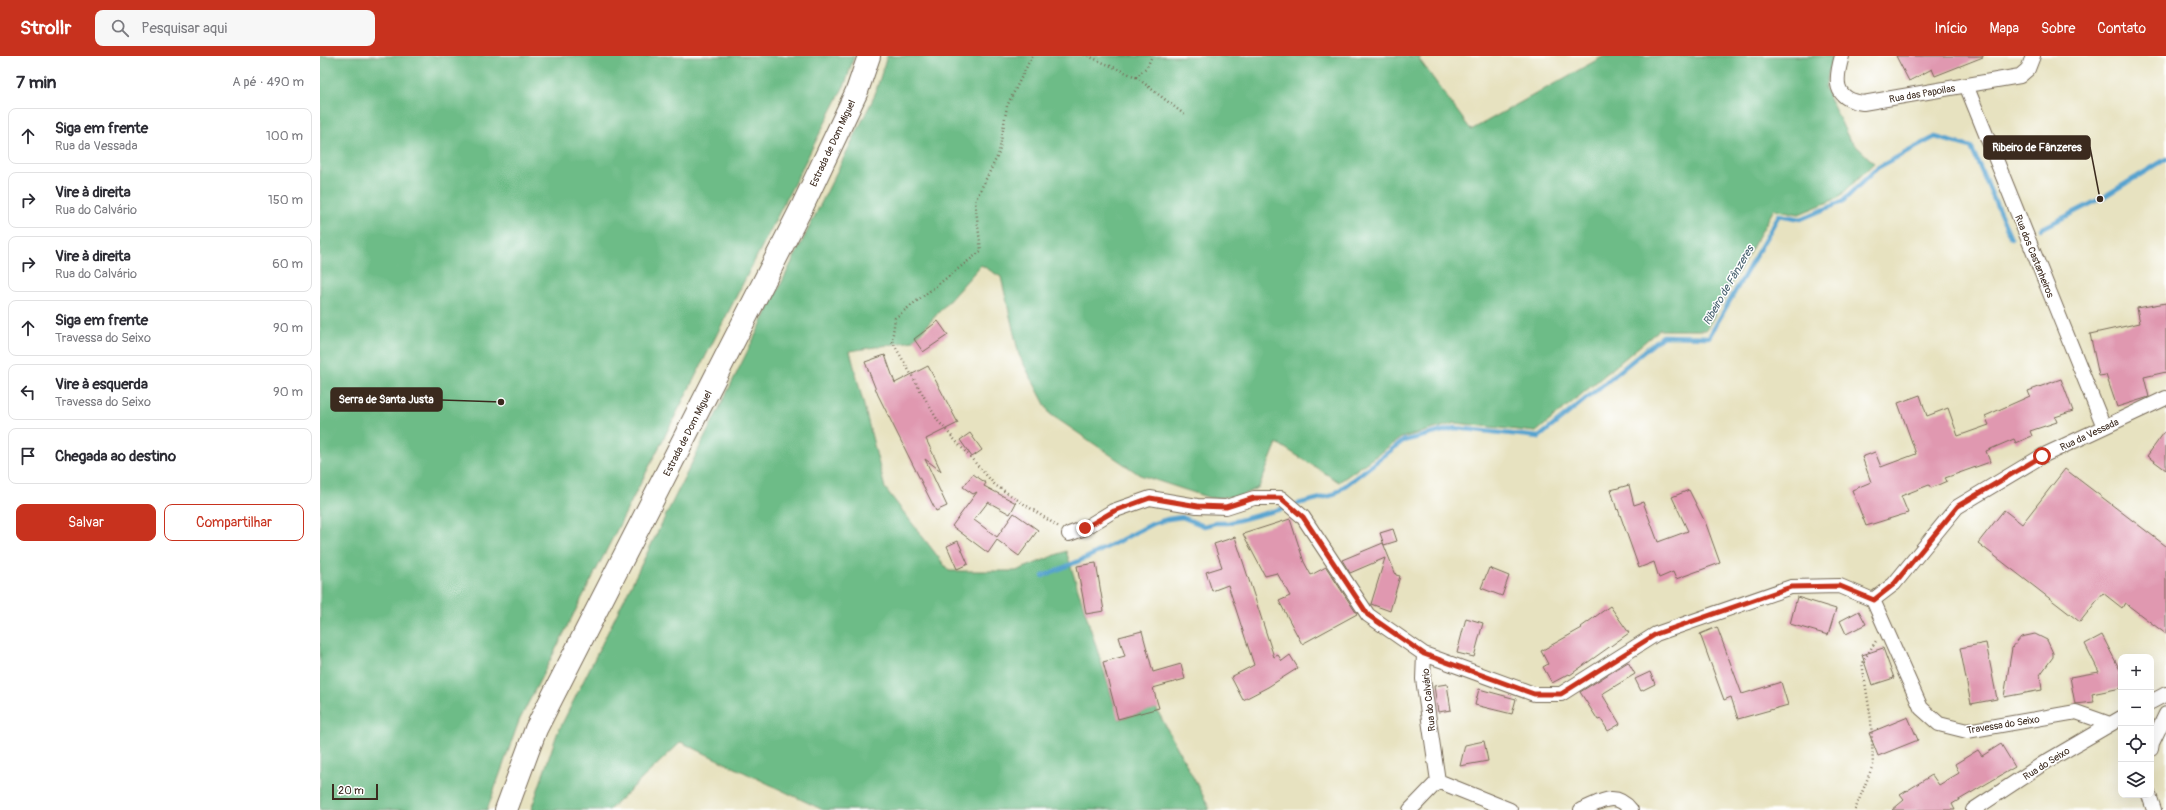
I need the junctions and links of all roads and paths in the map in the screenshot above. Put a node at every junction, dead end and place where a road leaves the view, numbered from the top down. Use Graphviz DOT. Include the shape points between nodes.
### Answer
graph roads {
  1 [pos="869,56"];
  2 [pos="1088,56"];
  3 [pos="1152,56"];
  4 [pos="1842,56"];
  5 [pos="2032,56"];
  6 [pos="1033,57"];
  7 [pos="1136,77"];
  8 [pos="1966,85"];
  9 [pos="1185,115"];
  10 [pos="2166,398"];
  11 [pos="2104,427"];
  12 [pos="1069,534"];
  13 [pos="1874,600"];
  14 [pos="1885,627"];
  15 [pos="1424,654"];
  16 [pos="2166,694"];
  17 [pos="2154,700"];
  18 [pos="2166,714"];
  19 [pos="2116,721"];
  20 [pos="2154,738"];
  21 [pos="1438,781"];
  22 [pos="2150,798"];
  23 [pos="506,810"];
  24 [pos="1410,810"];
  25 [pos="1510,810"];
  26 [pos="1581,810"];
  27 [pos="1631,810"];
  28 [pos="1856,810"];
  29 [pos="1973,810"];
  30 [pos="2154,810"];
  1 -- 23 [label="main road, Estrada de Dom Miguel" via="857,90 803,205 536,729"];
  2 -- 7 [label="path"];
  3 -- 7 [label="path" via="1147,67"];
  4 -- 8 [label="street, Rua das Papoilas" via="1837,85 1843,96 1852,102 1863,103"];
  5 -- 8 [label="street, Rua das Papoilas" via="2028,69 2020,76"];
  6 -- 12 [label="path" via="1007,106 999,153 975,201 980,251 895,318 892,341 938,421 995,485"];
  7 -- 9 [label="path"];
  8 -- 11 [label="street, Rua dos Castanheiros"];
  10 -- 11 [label="street, Rua da Vessada"];
  11 -- 13 [label="street, Rua da Vessada" via="2042,456 1958,506 1894,584"];
  12 -- 15 [label="street" via="1114,511 1150,498 1198,506 1226,507 1254,498 1281,498 1303,517 1368,615"];
  13 -- 14 [label="street, Travessa do Seixo"];
  13 -- 15 [label="street, Rua do Calvário" via="1840,586 1791,587 1656,634 1561,694 1534,694"];
  14 -- 19 [label="street, Travessa do Seixo" via="1921,708 1939,724 1967,732 2076,712"];
  14 -- 28 [label="path" via="1862,663 1871,720 1873,765"];
  15 -- 21 [label="street, Rua do Calvário" via="1423,679"];
  16 -- 17 [label="street"];
  18 -- 20 [label="street"];
  19 -- 29 [label="street, Rua do Seixo" via="2044,763"];
  21 -- 24 [label="street"];
  21 -- 25 [label="street"];
  22 -- 30 [label="street"];
  26 -- 27 [label="street" via="1610,798 1624,801"];
}
